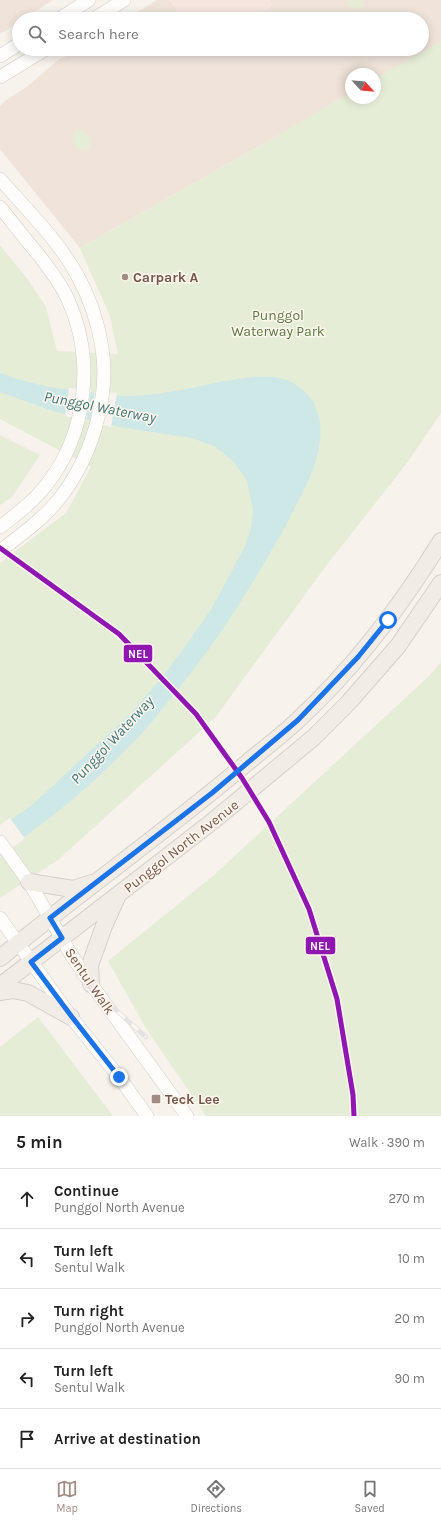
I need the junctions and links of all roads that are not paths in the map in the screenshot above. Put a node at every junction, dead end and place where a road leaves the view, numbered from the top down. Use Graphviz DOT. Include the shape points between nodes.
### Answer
graph roads {
  1 [pos="89,0"];
  2 [pos="124,0"];
  3 [pos="70,12"];
  4 [pos="105,12"];
  5 [pos="12,48"];
  6 [pos="0,56"];
  7 [pos="35,56"];
  8 [pos="2,77"];
  9 [pos="0,179"];
  10 [pos="0,207"];
  11 [pos="0,527"];
  12 [pos="441,541"];
  13 [pos="0,551"];
  14 [pos="441,583"];
  15 [pos="0,842"];
  16 [pos="97,881"];
  17 [pos="28,882"];
  18 [pos="118,896"];
  19 [pos="0,918"];
  20 [pos="50,918"];
  21 [pos="62,938"];
  22 [pos="18,943"];
  23 [pos="0,958"];
  24 [pos="31,962"];
  25 [pos="91,984"];
  26 [pos="0,986"];
  27 [pos="0,992"];
  28 [pos="72,1017"];
  29 [pos="147,1116"];
  30 [pos="187,1116"];
  1 -- 3 [label="street"];
  2 -- 4 [label="street"];
  5 -- 6 [label="street"];
  7 -- 8 [label="street"];
  9 -- 13 [label="street" via="47,233 70,263 84,288 96,320 102,348 103,374 96,425 84,459 69,486 28,530"];
  10 -- 11 [label="street" via="53,273 65,294 78,326 84,370 83,399 77,424 58,468 47,485 20,512"];
  12 -- 16 [label="main road, Punggol North Avenue" via="424,570 388,620 358,657 298,720 212,793"];
  14 -- 18 [label="main road, Punggol North Avenue" via="398,646 349,702 313,738"];
  15 -- 17 [label="street, Sentul Walk"];
  16 -- 17 [label="main road" via="73,888"];
  16 -- 20 [label="main road, Punggol North Avenue"];
  17 -- 20 [label="street, Sentul Walk"];
  18 -- 21 [label="main road, Punggol North Avenue"];
  18 -- 25 [label="main road" via="90,965"];
  19 -- 22 [label="street"];
  20 -- 21 [label="street, Sentul Walk"];
  20 -- 22 [label="main road, Punggol North Avenue"];
  21 -- 24 [label="main road, Punggol North Avenue"];
  21 -- 25 [label="street, Sentul Walk"];
  22 -- 23 [label="main road, Punggol North Avenue"];
  22 -- 24 [label="street"];
  24 -- 26 [label="main road, Punggol North Avenue"];
  24 -- 28 [label="street"];
  25 -- 30 [label="street, Sentul Walk"];
  27 -- 28 [label="main road" via="13,990 28,993"];
  28 -- 29 [label="street"];
}
